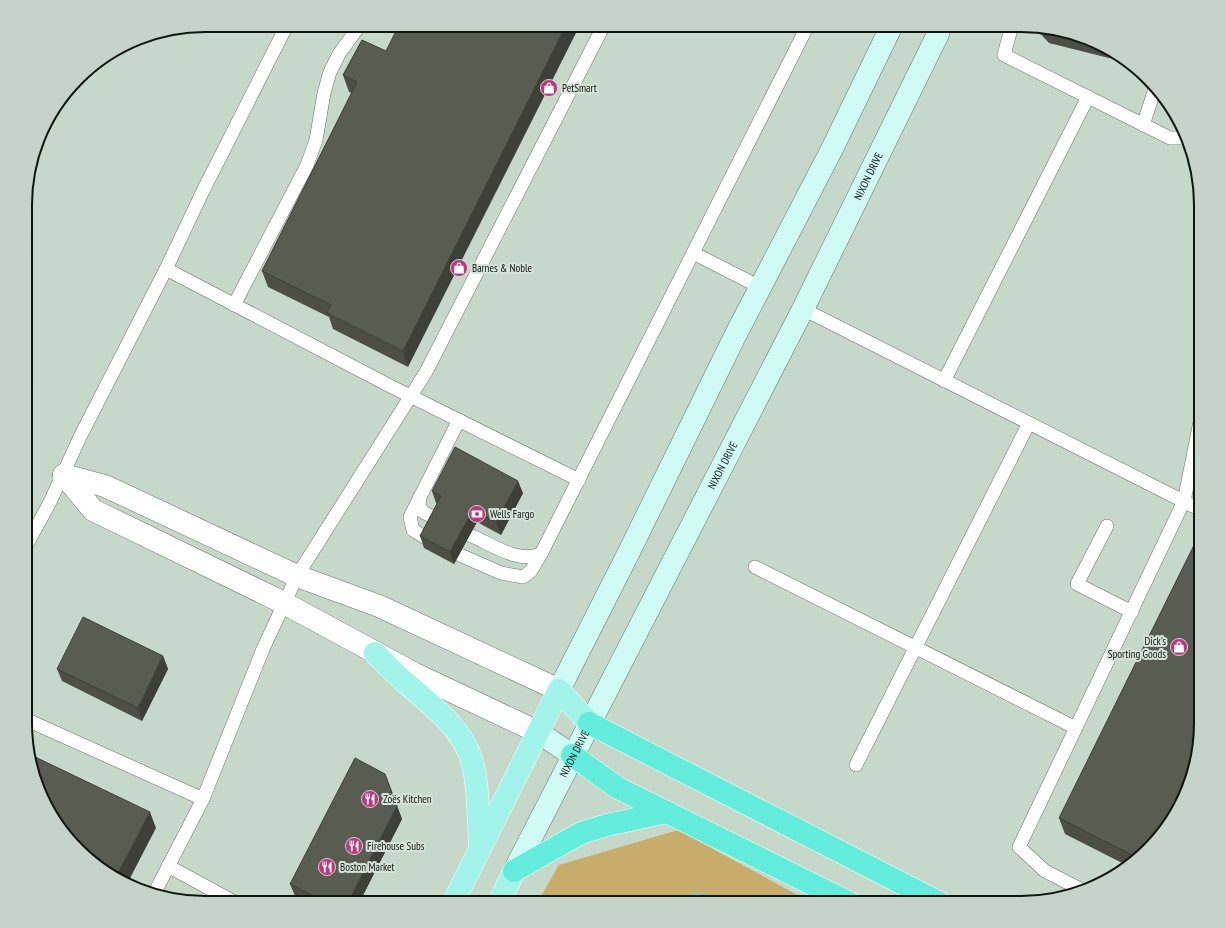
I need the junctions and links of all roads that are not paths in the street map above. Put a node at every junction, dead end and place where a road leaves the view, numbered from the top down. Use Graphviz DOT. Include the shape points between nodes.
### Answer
graph roads {
  1 [pos="284,32"];
  2 [pos="355,32"];
  3 [pos="600,32"];
  4 [pos="804,32"];
  5 [pos="889,32"];
  6 [pos="938,32"];
  7 [pos="1010,32"];
  8 [pos="1153,94"];
  9 [pos="1088,97"];
  10 [pos="1143,125"];
  11 [pos="1181,138"];
  12 [pos="693,253"];
  13 [pos="166,269"];
  14 [pos="760,287"];
  15 [pos="234,305"];
  16 [pos="803,309"];
  17 [pos="944,380"];
  18 [pos="411,396"];
  19 [pos="459,420"];
  20 [pos="1029,423"];
  21 [pos="1194,452"];
  22 [pos="64,475"];
  23 [pos="579,480"];
  24 [pos="422,493"];
  25 [pos="1184,501"];
  26 [pos="1194,506"];
  27 [pos="439,520"];
  28 [pos="1107,526"];
  29 [pos="32,535"];
  30 [pos="470,535"];
  31 [pos="429,540"];
  32 [pos="542,551"];
  33 [pos="460,555"];
  34 [pos="755,567"];
  35 [pos="298,576"];
  36 [pos="284,603"];
  37 [pos="1132,612"];
  38 [pos="915,648"];
  39 [pos="375,653"];
  40 [pos="559,690"];
  41 [pos="32,722"];
  42 [pos="590,723"];
  43 [pos="1076,728"];
  44 [pos="538,732"];
  45 [pos="572,755"];
  46 [pos="856,765"];
  47 [pos="203,799"];
  48 [pos="667,812"];
  49 [pos="480,848"];
  50 [pos="168,866"];
  51 [pos="514,870"];
  52 [pos="1076,887"];
  53 [pos="156,889"];
  54 [pos="223,896"];
  55 [pos="456,896"];
  56 [pos="501,896"];
  57 [pos="836,896"];
  58 [pos="926,896"];
  1 -- 13 [label="lane"];
  2 -- 15 [label="lane" via="330,72 316,140 307,165"];
  3 -- 18 [label="lane" via="436,353"];
  4 -- 12 [label="lane"];
  5 -- 14 [label="street" via="832,149"];
  6 -- 16 [label="street, NIXON DRIVE"];
  7 -- 9 [label="lane" via="1004,55"];
  8 -- 10 [label="lane"];
  9 -- 10 [label="lane"];
  9 -- 17 [label="lane"];
  10 -- 11 [label="lane" via="1170,138"];
  12 -- 14 [label="lane"];
  12 -- 23 [label="lane"];
  13 -- 15 [label="lane"];
  13 -- 22 [label="lane" via="81,435"];
  14 -- 40 [label="street"];
  15 -- 18 [label="lane"];
  16 -- 17 [label="lane"];
  16 -- 42 [label="street, NIXON DRIVE"];
  17 -- 20 [label="lane"];
  18 -- 19 [label="lane"];
  18 -- 35 [label="lane"];
  19 -- 23 [label="lane"];
  19 -- 24 [label="lane"];
  20 -- 25 [label="lane"];
  20 -- 38 [label="lane"];
  21 -- 25 [label="lane"];
  22 -- 29 [label="lane"];
  22 -- 35 [label="street" via="105,486"];
  22 -- 36 [label="street" via="93,510"];
  23 -- 32 [label="lane"];
  24 -- 27 [label="lane" via="418,500 423,512"];
  24 -- 31 [label="lane" via="410,522 416,533"];
  25 -- 26 [label="lane"];
  25 -- 37 [label="lane"];
  28 -- 37 [label="lane" via="1077,584"];
  30 -- 32 [label="lane" via="515,555 534,557"];
  32 -- 33 [label="lane" via="531,571 523,577 500,574"];
  34 -- 38 [label="lane"];
  35 -- 36 [label="lane"];
  35 -- 40 [label="street" via="378,606"];
  36 -- 39 [label="street"];
  36 -- 47 [label="lane"];
  37 -- 43 [label="lane"];
  38 -- 43 [label="lane"];
  38 -- 46 [label="lane"];
  39 -- 44 [label="street"];
  39 -- 49 [label="main road" via="448,721 463,741 472,761"];
  40 -- 42 [label="main road"];
  40 -- 44 [label="main road"];
  41 -- 47 [label="lane"];
  42 -- 45 [label="street, NIXON DRIVE"];
  42 -- 58 [label="highway"];
  43 -- 52 [label="lane" via="1019,847 1045,871"];
  44 -- 45 [label="street"];
  44 -- 49 [label="main road"];
  45 -- 48 [label="highway" via="618,788"];
  45 -- 51 [label="street, NIXON DRIVE"];
  47 -- 50 [label="lane"];
  48 -- 51 [label="highway" via="607,824 581,833"];
  48 -- 57 [label="highway"];
  49 -- 55 [label="main road"];
  50 -- 53 [label="lane"];
  50 -- 54 [label="lane"];
  51 -- 56 [label="main road, NIXON DRIVE"];
}
